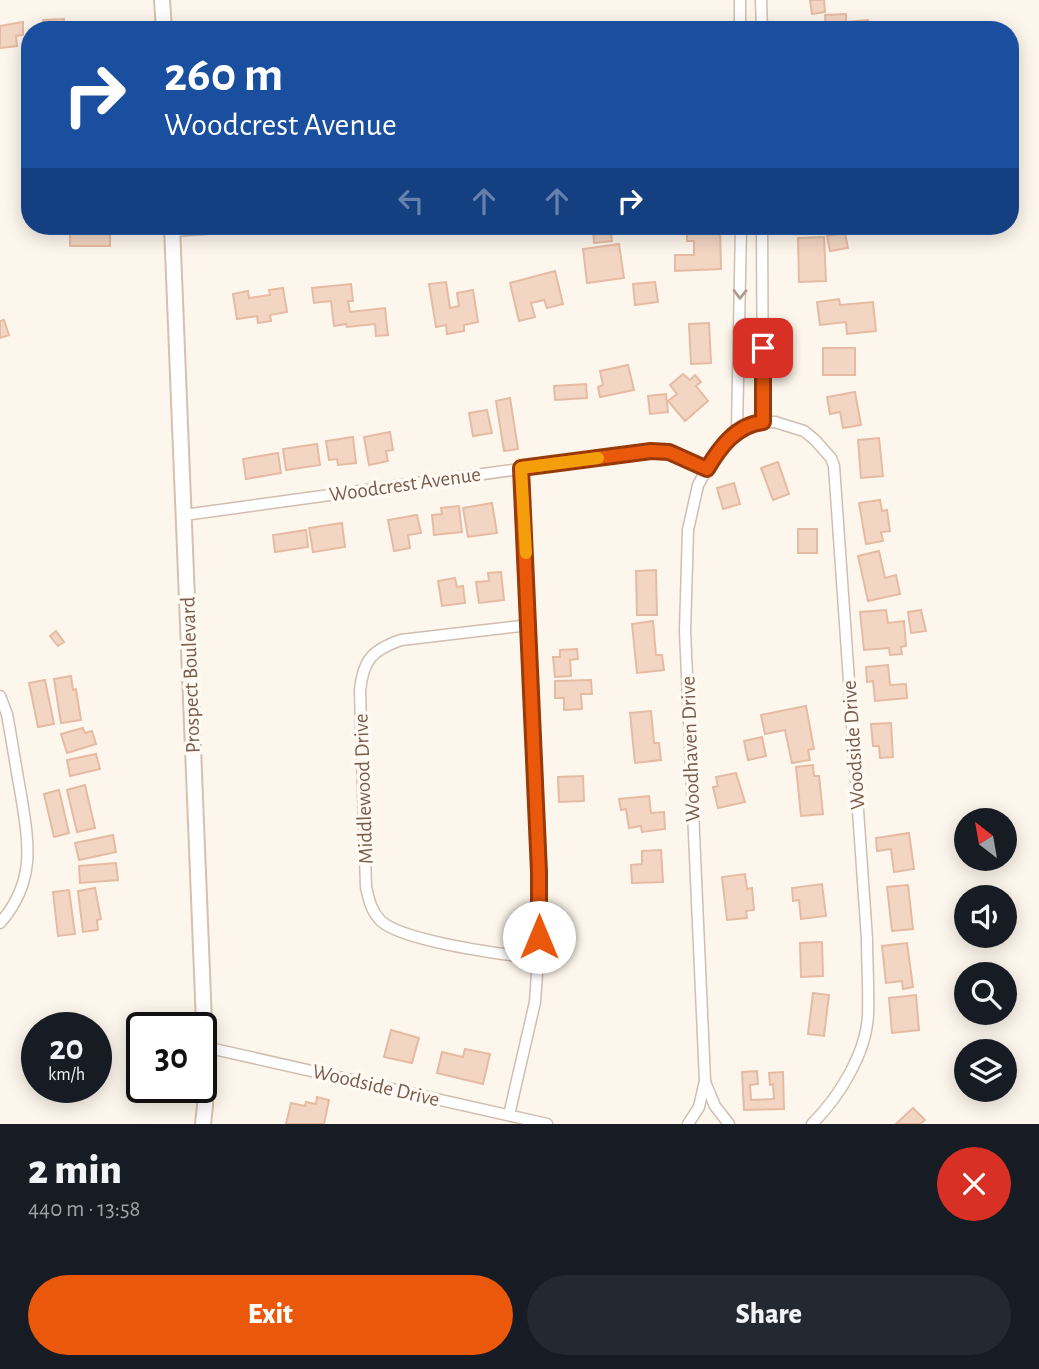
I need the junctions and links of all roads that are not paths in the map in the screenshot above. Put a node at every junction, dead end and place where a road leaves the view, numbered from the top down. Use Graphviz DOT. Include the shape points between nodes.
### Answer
graph roads {
  1 [pos="162,0"];
  2 [pos="740,0"];
  3 [pos="761,0"];
  4 [pos="163,21"];
  5 [pos="740,21"];
  6 [pos="762,21"];
  7 [pos="172,235"];
  8 [pos="741,235"];
  9 [pos="762,235"];
  10 [pos="763,422"];
  11 [pos="737,430"];
  12 [pos="521,468"];
  13 [pos="707,469"];
  14 [pos="184,515"];
  15 [pos="530,625"];
  16 [pos="0,696"];
  17 [pos="0,923"];
  18 [pos="538,959"];
  19 [pos="204,1012"];
  20 [pos="217,1050"];
  21 [pos="705,1082"];
  22 [pos="205,1103"];
  23 [pos="509,1115"];
  24 [pos="203,1124"];
  25 [pos="547,1124"];
  26 [pos="688,1124"];
  27 [pos="730,1124"];
  28 [pos="812,1124"];
  1 -- 4 [label="main road"];
  2 -- 5 [label="street"];
  3 -- 6 [label="street"];
  7 -- 14 [label="main road, Prospect Boulevard"];
  8 -- 11 [label="street, one-way"];
  9 -- 10 [label="street"];
  10 -- 11 [label="street, Woodside Drive"];
  10 -- 28 [label="street, Woodside Drive" via="804,431 834,466 867,939 868,1017 853,1066"];
  11 -- 13 [label="street, Woodhaven Drive"];
  12 -- 13 [label="street, Woodcrest Avenue" via="651,451 669,452"];
  12 -- 14 [label="street, Woodcrest Avenue"];
  12 -- 15 [label="street"];
  13 -- 21 [label="street, Woodhaven Drive" via="698,485 688,530 685,617"];
  14 -- 19 [label="main road, Prospect Boulevard"];
  15 -- 18 [label="street"];
  15 -- 18 [label="street, Middlewood Drive" via="382,646 365,666 360,691 366,887 378,919 396,930 466,948"];
  16 -- 17 [label="street" via="7,714 29,853 25,881"];
  18 -- 23 [label="street" via="535,1002"];
  20 -- 23 [label="street, Woodside Drive"];
  21 -- 26 [label="street, Woodhaven Drive" via="699,1107"];
  21 -- 27 [label="street, Woodhaven Drive" via="715,1107"];
  22 -- 24 [label="main road, Prospect Boulevard"];
  23 -- 25 [label="street, Woodside Drive"];
}
